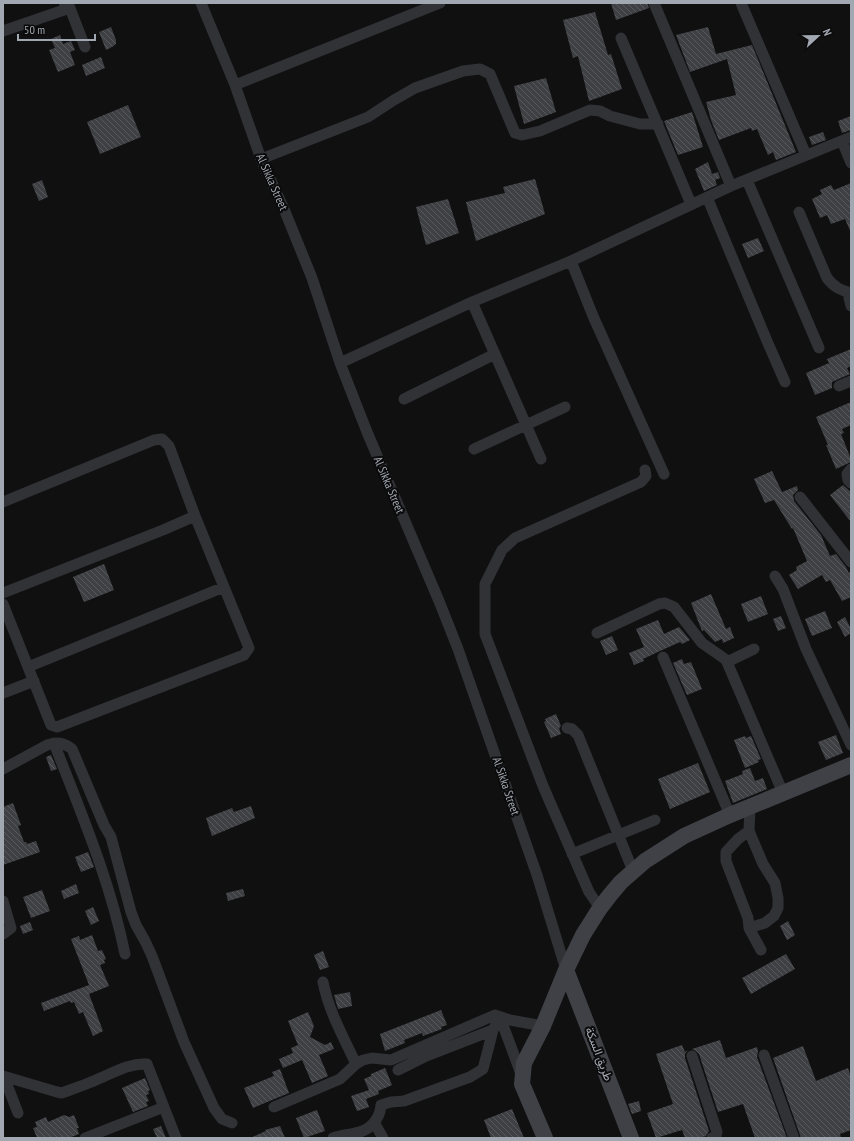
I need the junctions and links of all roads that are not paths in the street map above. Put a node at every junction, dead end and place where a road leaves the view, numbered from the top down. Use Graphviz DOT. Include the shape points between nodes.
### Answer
graph roads {
  1 [pos="66,3"];
  2 [pos="201,3"];
  3 [pos="440,3"];
  4 [pos="654,3"];
  5 [pos="741,3"];
  6 [pos="3,31"];
  7 [pos="621,38"];
  8 [pos="85,47"];
  9 [pos="235,85"];
  10 [pos="658,124"];
  11 [pos="846,139"];
  12 [pos="806,155"];
  13 [pos="261,159"];
  14 [pos="851,163"];
  15 [pos="747,180"];
  16 [pos="731,186"];
  17 [pos="707,197"];
  18 [pos="691,204"];
  19 [pos="799,212"];
  20 [pos="571,261"];
  21 [pos="851,294"];
  22 [pos="472,302"];
  23 [pos="851,306"];
  24 [pos="819,348"];
  25 [pos="495,354"];
  26 [pos="340,362"];
  27 [pos="851,381"];
  28 [pos="785,382"];
  29 [pos="839,386"];
  30 [pos="404,399"];
  31 [pos="566,407"];
  32 [pos="527,425"];
  33 [pos="474,449"];
  34 [pos="541,459"];
  35 [pos="851,469"];
  36 [pos="645,470"];
  37 [pos="664,474"];
  38 [pos="851,483"];
  39 [pos="800,496"];
  40 [pos="3,502"];
  41 [pos="195,516"];
  42 [pos="851,562"];
  43 [pos="775,576"];
  44 [pos="224,587"];
  45 [pos="3,593"];
  46 [pos="3,604"];
  47 [pos="597,633"];
  48 [pos="754,650"];
  49 [pos="663,657"];
  50 [pos="727,662"];
  51 [pos="28,667"];
  52 [pos="34,682"];
  53 [pos="3,693"];
  54 [pos="568,728"];
  55 [pos="54,743"];
  56 [pos="851,745"];
  57 [pos="851,765"];
  58 [pos="3,769"];
  59 [pos="783,793"];
  60 [pos="750,806"];
  61 [pos="730,815"];
  62 [pos="655,820"];
  63 [pos="104,825"];
  64 [pos="88,830"];
  65 [pos="749,831"];
  66 [pos="619,834"];
  67 [pos="572,854"];
  68 [pos="633,871"];
  69 [pos="127,900"];
  70 [pos="3,902"];
  71 [pos="114,904"];
  72 [pos="600,908"];
  73 [pos="749,928"];
  74 [pos="3,934"];
  75 [pos="761,950"];
  76 [pos="125,954"];
  77 [pos="566,970"];
  78 [pos="323,982"];
  79 [pos="500,1017"];
  80 [pos="543,1026"];
  81 [pos="493,1030"];
  82 [pos="764,1055"];
  83 [pos="692,1056"];
  84 [pos="356,1064"];
  85 [pos="398,1070"];
  86 [pos="4,1076"];
  87 [pos="522,1076"];
  88 [pos="164,1107"];
  89 [pos="274,1107"];
  90 [pos="18,1113"];
  91 [pos="232,1123"];
  92 [pos="374,1124"];
  93 [pos="354,1136"];
  94 [pos="86,1138"];
  95 [pos="176,1138"];
  96 [pos="333,1138"];
  97 [pos="382,1138"];
  98 [pos="545,1138"];
  99 [pos="631,1138"];
  100 [pos="712,1138"];
  101 [pos="794,1138"];
  1 -- 6 [label="street" via="64,10"];
  1 -- 8 [label="street"];
  2 -- 9 [label="street, Al Sikka Street"];
  3 -- 9 [label="street"];
  4 -- 16 [label="street"];
  5 -- 12 [label="street"];
  7 -- 10 [label="street"];
  9 -- 13 [label="street, Al Sikka Street"];
  10 -- 13 [label="street" via="640,124 590,110 540,131 522,135 515,133 490,74 480,69 415,88 368,116"];
  10 -- 18 [label="street"];
  11 -- 12 [label="street"];
  11 -- 14 [label="street"];
  12 -- 15 [label="street"];
  13 -- 26 [label="street, Al Sikka Street" via="312,278"];
  15 -- 16 [label="street"];
  15 -- 24 [label="street"];
  16 -- 17 [label="street"];
  17 -- 18 [label="street"];
  17 -- 28 [label="street"];
  18 -- 20 [label="street"];
  19 -- 21 [label="street" via="827,278 839,290"];
  20 -- 22 [label="street"];
  20 -- 37 [label="street"];
  21 -- 23 [label="street"];
  22 -- 25 [label="street"];
  22 -- 26 [label="street"];
  25 -- 30 [label="street"];
  25 -- 32 [label="street"];
  26 -- 77 [label="street, Al Sikka Street" via="458,649 537,875"];
  27 -- 29 [label="street"];
  31 -- 32 [label="street"];
  32 -- 33 [label="street"];
  32 -- 34 [label="street"];
  35 -- 38 [label="street" via="847,474"];
  36 -- 67 [label="street" via="646,476 641,482 512,540 502,550 484,584 485,634"];
  39 -- 42 [label="street"];
  40 -- 41 [label="street" via="154,440 162,439 169,446"];
  41 -- 44 [label="street"];
  41 -- 45 [label="street"];
  43 -- 56 [label="street"];
  44 -- 51 [label="street"];
  44 -- 52 [label="street" via="249,648 244,655 57,727 51,725"];
  46 -- 51 [label="street"];
  47 -- 50 [label="street" via="664,603 674,607 702,643"];
  48 -- 50 [label="street"];
  49 -- 61 [label="street"];
  50 -- 59 [label="street"];
  51 -- 52 [label="street"];
  52 -- 53 [label="street"];
  54 -- 66 [label="street" via="578,735"];
  55 -- 58 [label="street"];
  55 -- 63 [label="street" via="66,744 72,750"];
  55 -- 64 [label="street"];
  57 -- 59 [label="main road"];
  59 -- 60 [label="main road"];
  60 -- 61 [label="main road"];
  60 -- 65 [label="street"];
  61 -- 68 [label="main road" via="684,836"];
  62 -- 66 [label="street"];
  63 -- 64 [label="street"];
  63 -- 69 [label="street" via="111,837"];
  64 -- 71 [label="street"];
  65 -- 73 [label="street" via="726,852 726,860 748,918"];
  65 -- 73 [label="street" via="763,864 775,883 778,898 778,908 774,916 765,923"];
  66 -- 67 [label="street"];
  66 -- 68 [label="street"];
  67 -- 72 [label="street" via="589,892"];
  68 -- 72 [label="main road"];
  69 -- 71 [label="street"];
  69 -- 91 [label="street" via="206,1092 222,1119"];
  70 -- 74 [label="street" via="11,928"];
  71 -- 76 [label="street"];
  72 -- 77 [label="main road" via="583,934"];
  73 -- 75 [label="street"];
  77 -- 80 [label="main road"];
  77 -- 99 [label="main road, طريق السكة"];
  78 -- 84 [label="street" via="332,1015"];
  79 -- 80 [label="street"];
  79 -- 81 [label="street"];
  79 -- 84 [label="street" via="495,1015 391,1060 372,1058"];
  79 -- 87 [label="street"];
  80 -- 87 [label="main road" via="524,1063"];
  81 -- 85 [label="street" via="426,1056"];
  81 -- 92 [label="street" via="483,1069 404,1101 381,1105 381,1112"];
  82 -- 101 [label="street"];
  83 -- 100 [label="street" via="717,1132"];
  84 -- 89 [label="street" via="340,1079"];
  86 -- 88 [label="street" via="62,1093 126,1068 147,1064"];
  86 -- 90 [label="street"];
  87 -- 98 [label="main road" via="522,1084"];
  88 -- 94 [label="street"];
  88 -- 95 [label="street"];
  92 -- 93 [label="street"];
  92 -- 97 [label="street"];
  93 -- 96 [label="street" via="342,1134"];
}
